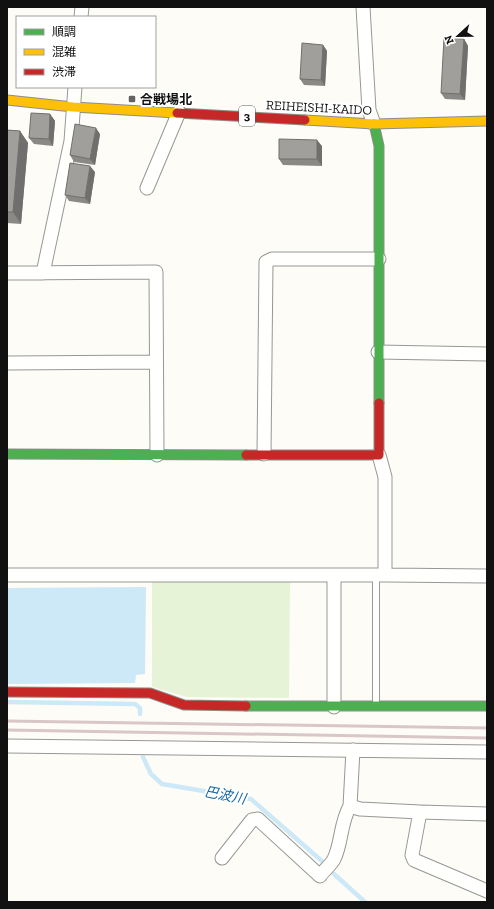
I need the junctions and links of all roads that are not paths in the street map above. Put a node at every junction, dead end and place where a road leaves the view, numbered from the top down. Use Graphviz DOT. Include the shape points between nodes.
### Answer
graph roads {
  1 [pos="363,7"];
  2 [pos="75,88"];
  3 [pos="7,100"];
  4 [pos="73,107"];
  5 [pos="179,112"];
  6 [pos="487,121"];
  7 [pos="374,124"];
  8 [pos="147,188"];
  9 [pos="378,259"];
  10 [pos="7,273"];
  11 [pos="43,273"];
  12 [pos="378,352"];
  13 [pos="487,354"];
  14 [pos="156,362"];
  15 [pos="7,363"];
  16 [pos="7,454"];
  17 [pos="264,454"];
  18 [pos="157,455"];
  19 [pos="379,455"];
  20 [pos="7,575"];
  21 [pos="334,575"];
  22 [pos="381,575"];
  23 [pos="487,576"];
  24 [pos="7,692"];
  25 [pos="376,706"];
  26 [pos="487,706"];
  27 [pos="334,707"];
  28 [pos="7,746"];
  29 [pos="353,750"];
  30 [pos="487,752"];
  31 [pos="350,806"];
  32 [pos="420,812"];
  33 [pos="487,814"];
  34 [pos="222,858"];
  35 [pos="485,894"];
  1 -- 7 [label="street" via="368,110"];
  2 -- 4 [label="street"];
  3 -- 4 [label="street, REIHEISHI-KAIDO / 3"];
  4 -- 5 [label="street, REIHEISHI-KAIDO / 3"];
  4 -- 11 [label="street" via="71,141"];
  5 -- 7 [label="street, REIHEISHI-KAIDO / 3"];
  5 -- 8 [label="street"];
  6 -- 7 [label="street, REIHEISHI-KAIDO / 3"];
  7 -- 9 [label="street" via="378,135"];
  9 -- 12 [label="street"];
  9 -- 17 [label="street" via="272,259 266,262"];
  10 -- 11 [label="street"];
  11 -- 14 [label="street" via="156,272"];
  12 -- 13 [label="street"];
  12 -- 19 [label="street"];
  14 -- 15 [label="street"];
  14 -- 18 [label="street"];
  16 -- 18 [label="street"];
  17 -- 18 [label="street"];
  17 -- 19 [label="street"];
  19 -- 22 [label="street" via="384,477"];
  20 -- 21 [label="street"];
  21 -- 22 [label="street"];
  21 -- 27 [label="street"];
  22 -- 23 [label="street"];
  22 -- 25 [label="lane"];
  24 -- 27 [label="street" via="150,693 184,705"];
  25 -- 26 [label="street"];
  25 -- 27 [label="street"];
  28 -- 29 [label="street"];
  29 -- 30 [label="street"];
  29 -- 31 [label="street"];
  31 -- 32 [label="street" via="360,809"];
  31 -- 34 [label="street" via="343,820 337,852 320,876 258,819 252,820"];
  32 -- 33 [label="street"];
  32 -- 35 [label="street" via="412,855 414,860"];
}
